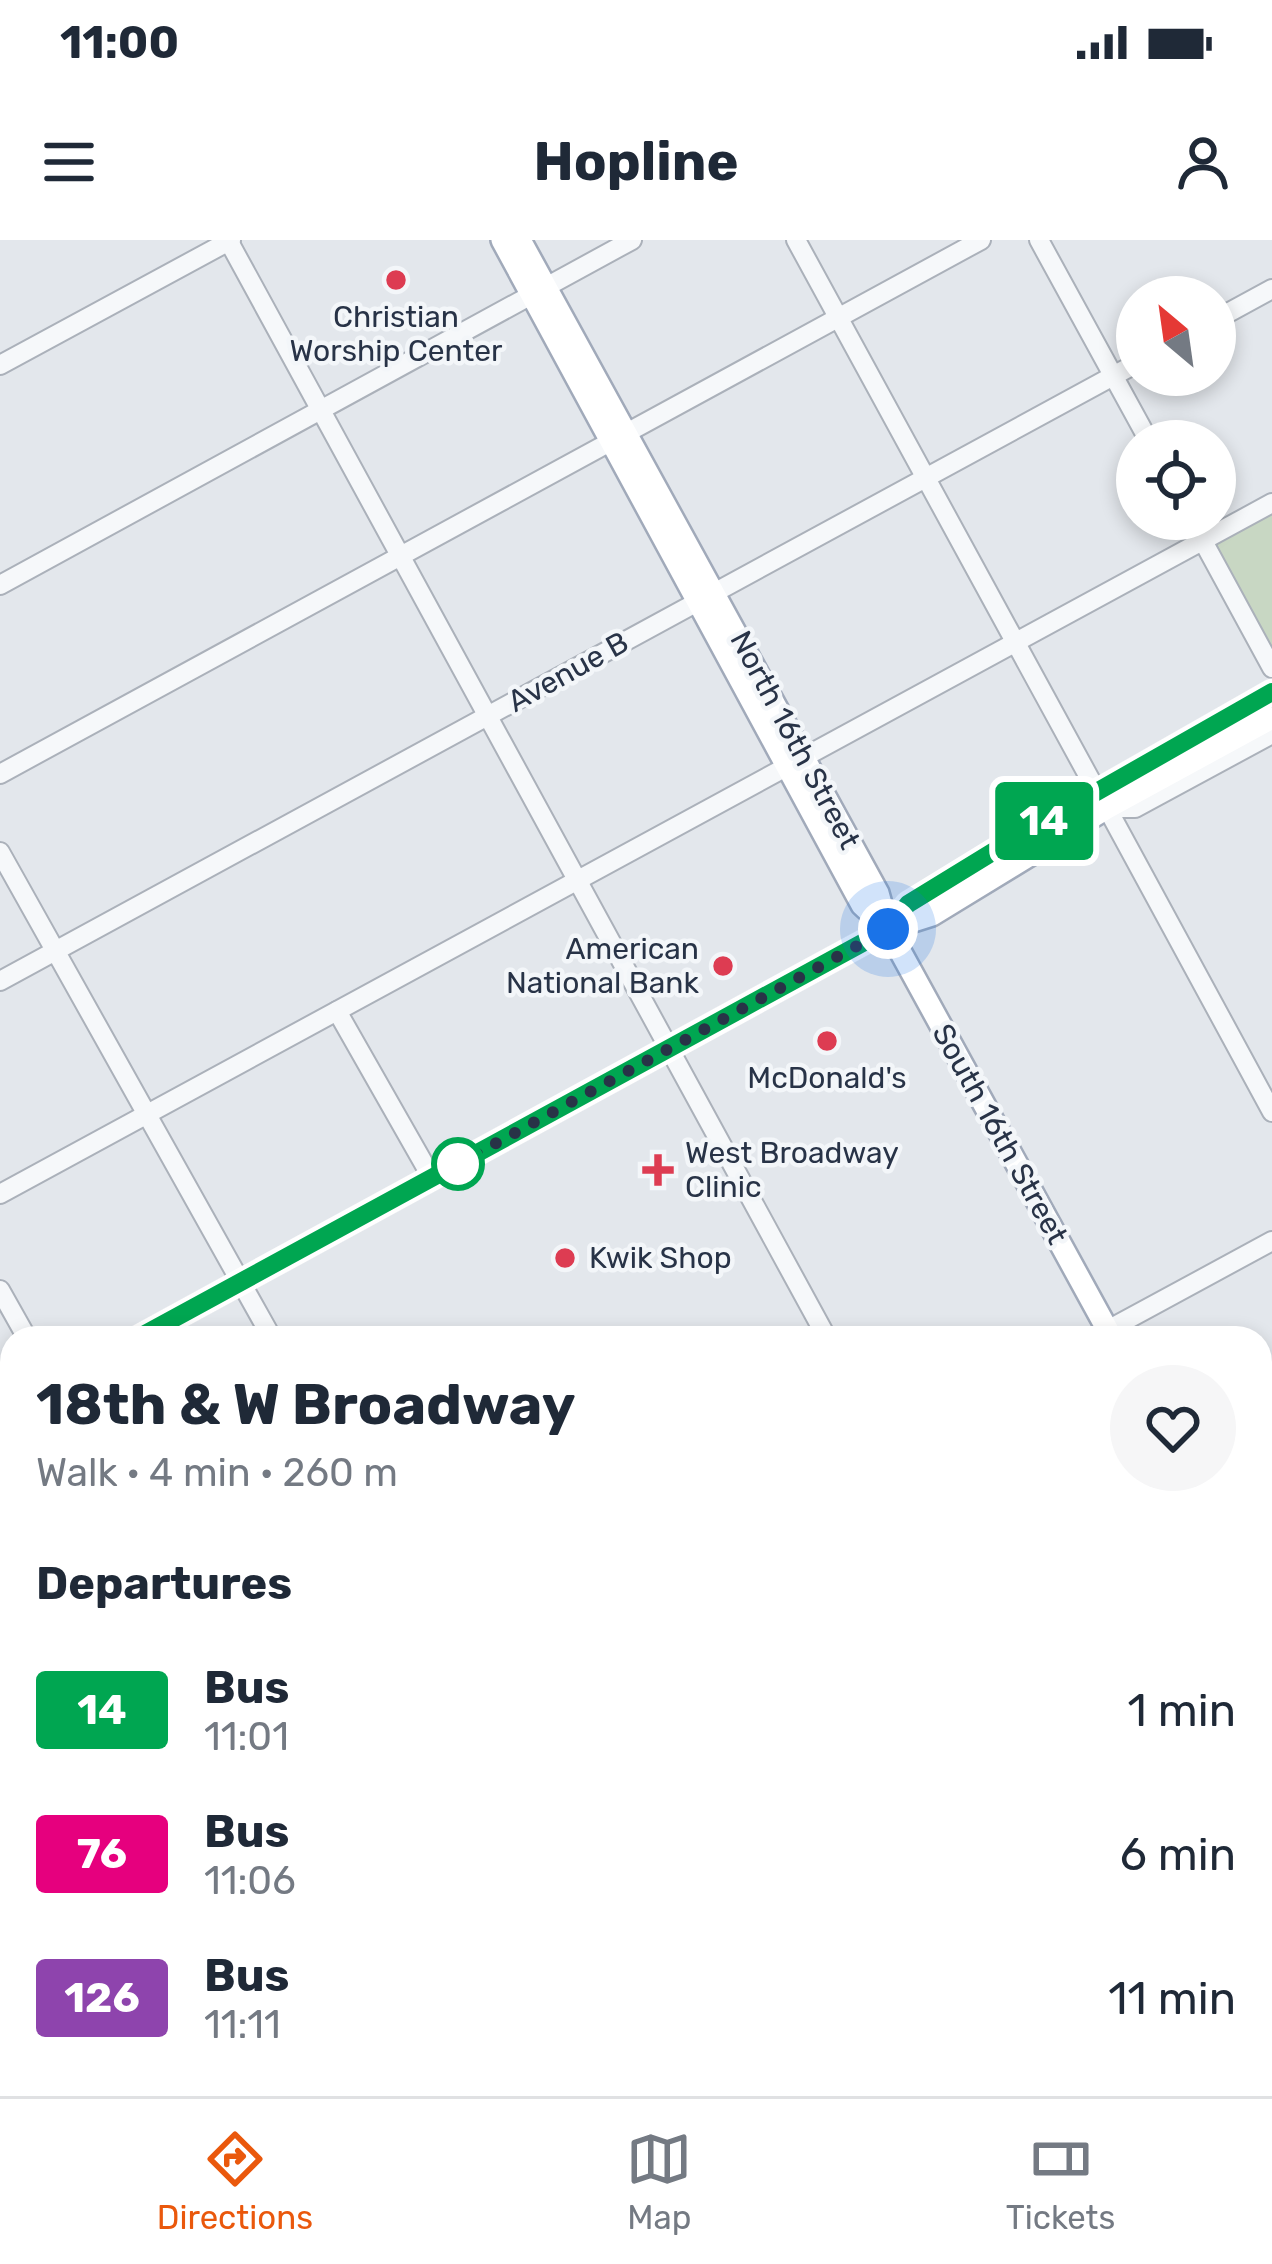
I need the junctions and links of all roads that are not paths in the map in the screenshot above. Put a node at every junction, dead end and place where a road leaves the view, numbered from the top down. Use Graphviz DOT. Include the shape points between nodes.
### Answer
graph roads {
  1 [pos="229,240"];
  2 [pos="502,240"];
  3 [pos="520,240"];
  4 [pos="632,240"];
  5 [pos="796,240"];
  6 [pos="981,240"];
  7 [pos="1039,240"];
  8 [pos="1272,289"];
  9 [pos="539,291"];
  10 [pos="1236,309"];
  11 [pos="838,317"];
  12 [pos="0,365"];
  13 [pos="1116,374"];
  14 [pos="1113,376"];
  15 [pos="321,410"];
  16 [pos="1137,420"];
  17 [pos="618,437"];
  18 [pos="925,478"];
  19 [pos="1272,503"];
  20 [pos="1203,541"];
  21 [pos="401,555"];
  22 [pos="0,585"];
  23 [pos="705,597"];
  24 [pos="1016,642"];
  25 [pos="1272,668"];
  26 [pos="1272,692"];
  27 [pos="489,715"];
  28 [pos="1272,718"];
  29 [pos="1272,734"];
  30 [pos="795,762"];
  31 [pos="0,774"];
  32 [pos="1102,800"];
  33 [pos="0,852"];
  34 [pos="576,881"];
  35 [pos="888,929"];
  36 [pos="56,951"];
  37 [pos="0,981"];
  38 [pos="338,1011"];
  39 [pos="668,1049"];
  40 [pos="1272,1112"];
  41 [pos="148,1114"];
  42 [pos="432,1178"];
  43 [pos="0,1194"];
  44 [pos="1272,1241"];
  45 [pos="242,1282"];
  46 [pos="0,1289"];
  47 [pos="20,1326"];
  48 [pos="160,1326"];
  49 [pos="266,1326"];
  50 [pos="820,1326"];
  51 [pos="1099,1326"];
  52 [pos="1120,1326"];
  1 -- 12 [label="street"];
  1 -- 15 [label="street"];
  2 -- 9 [label="main road, North 16th Street"];
  3 -- 9 [label="main road, North 16th Street"];
  4 -- 9 [label="street"];
  5 -- 11 [label="street"];
  6 -- 11 [label="street"];
  7 -- 14 [label="street"];
  8 -- 10 [label="street"];
  9 -- 15 [label="street"];
  9 -- 17 [label="main road, North 16th Street"];
  11 -- 17 [label="street"];
  11 -- 18 [label="street"];
  13 -- 14 [label="street, Avenue B"];
  14 -- 16 [label="street"];
  14 -- 18 [label="street, Avenue B"];
  15 -- 21 [label="street"];
  15 -- 22 [label="street"];
  17 -- 21 [label="street"];
  17 -- 23 [label="main road, North 16th Street"];
  18 -- 23 [label="street, Avenue B"];
  18 -- 24 [label="street"];
  19 -- 20 [label="street"];
  20 -- 24 [label="street"];
  20 -- 25 [label="street"];
  21 -- 27 [label="street"];
  21 -- 31 [label="street"];
  23 -- 27 [label="street, Avenue B"];
  23 -- 30 [label="main road, North 16th Street"];
  24 -- 30 [label="street"];
  24 -- 32 [label="street"];
  26 -- 32 [label="main road"];
  27 -- 34 [label="street"];
  27 -- 36 [label="street, Avenue B"];
  28 -- 32 [label="main road"];
  29 -- 32 [label="street" via="1136,808"];
  30 -- 34 [label="street"];
  30 -- 35 [label="main road, North 16th Street" via="878,893"];
  32 -- 35 [label="main road" via="908,904"];
  32 -- 40 [label="street"];
  33 -- 36 [label="street"];
  34 -- 38 [label="street"];
  34 -- 39 [label="street"];
  35 -- 39 [label="main road"];
  35 -- 51 [label="main road, South 16th Street"];
  36 -- 37 [label="street, Avenue B"];
  36 -- 41 [label="street"];
  38 -- 41 [label="street"];
  38 -- 42 [label="street"];
  39 -- 42 [label="main road"];
  39 -- 50 [label="street"];
  41 -- 43 [label="street"];
  41 -- 45 [label="street"];
  42 -- 45 [label="main road"];
  44 -- 52 [label="street"];
  45 -- 48 [label="main road"];
  45 -- 49 [label="street"];
  46 -- 47 [label="street"];
}
